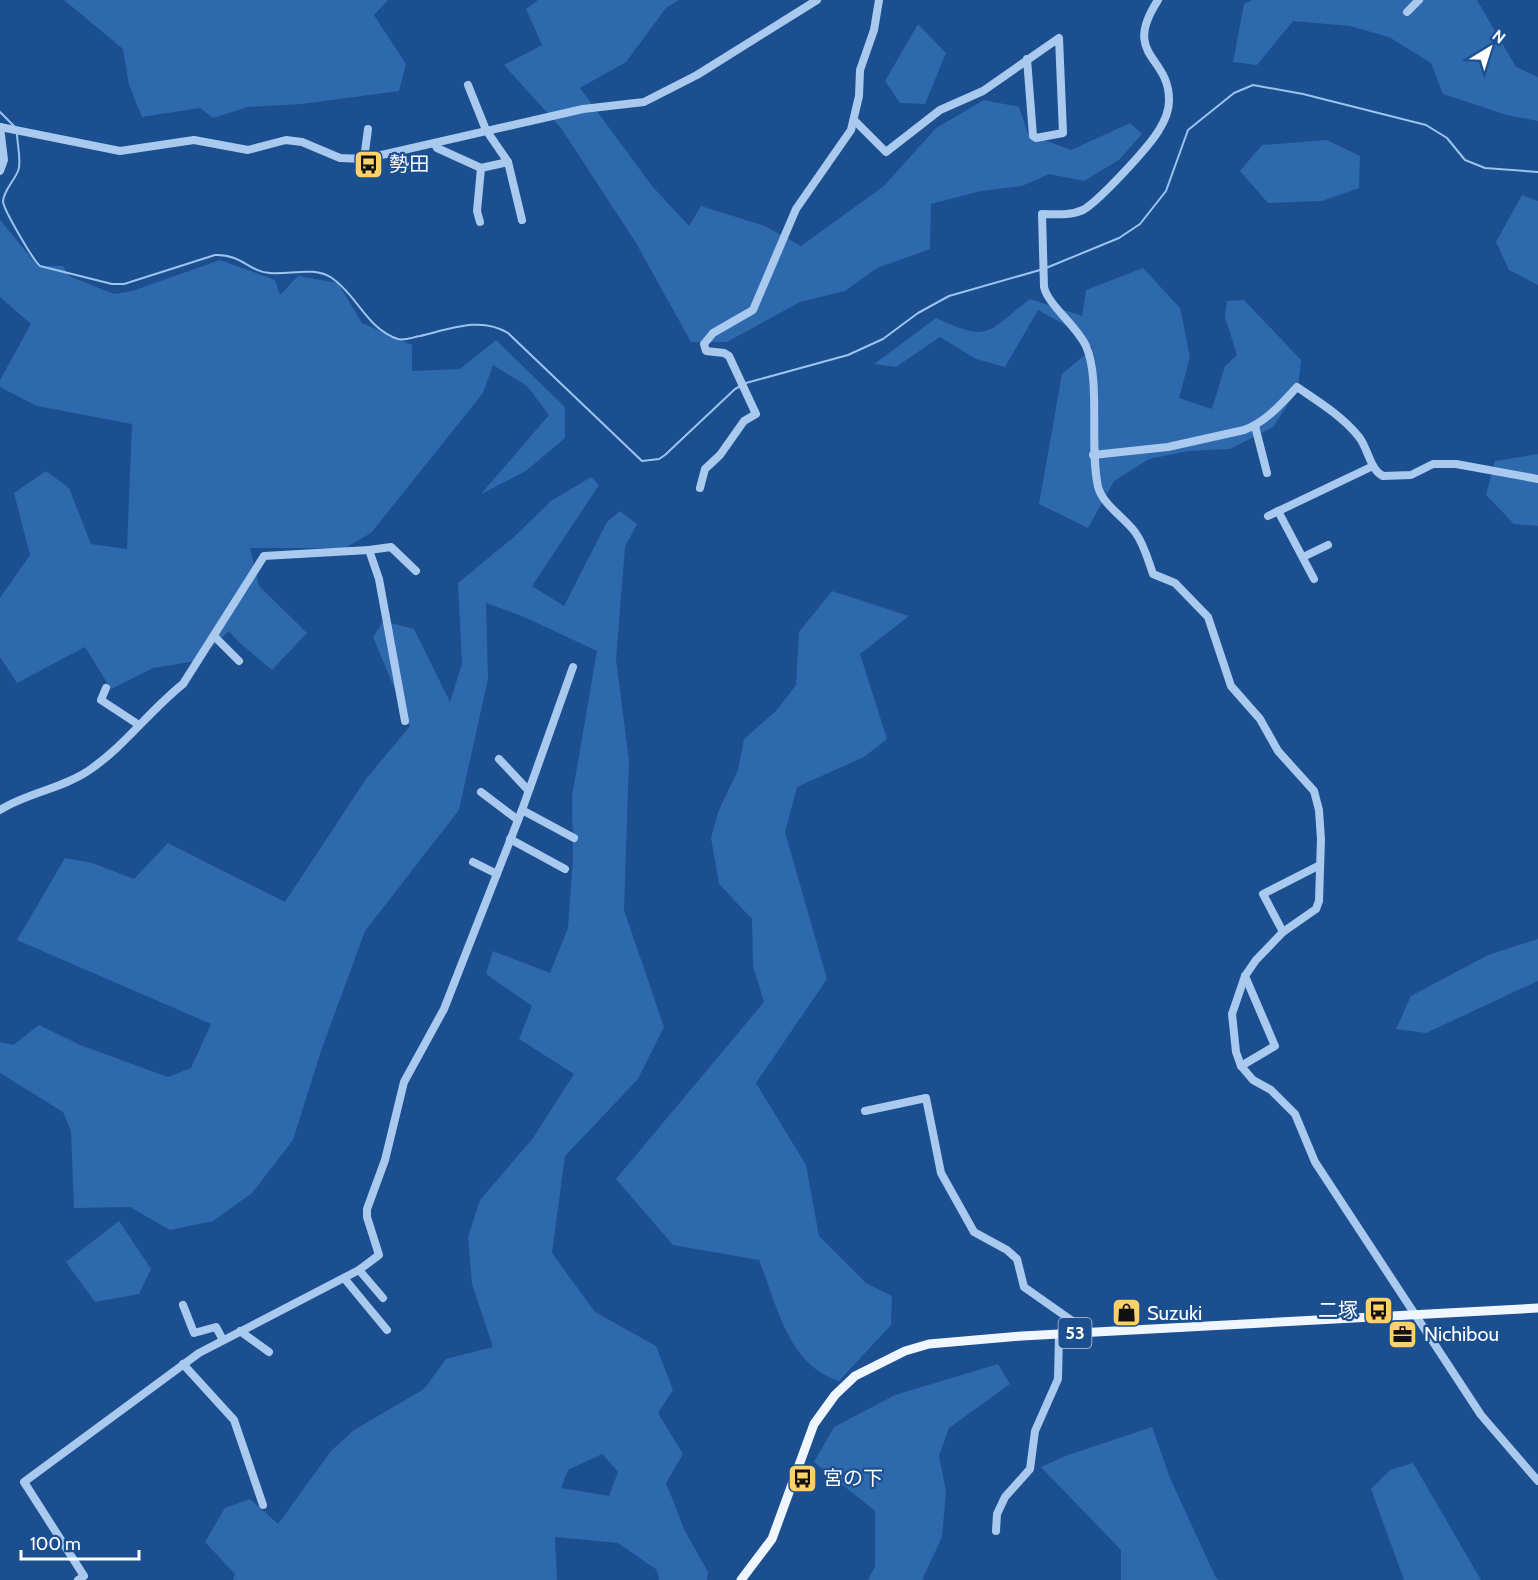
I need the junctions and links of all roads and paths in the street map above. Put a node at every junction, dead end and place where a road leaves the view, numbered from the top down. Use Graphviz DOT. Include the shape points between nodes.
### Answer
graph roads {
  1 [pos="817,0"];
  2 [pos="879,0"];
  3 [pos="1158,0"];
  4 [pos="1419,0"];
  5 [pos="1407,12"];
  6 [pos="1027,59"];
  7 [pos="468,85"];
  8 [pos="855,121"];
  9 [pos="0,127"];
  10 [pos="368,129"];
  11 [pos="486,130"];
  12 [pos="434,143"];
  13 [pos="364,159"];
  14 [pos="508,162"];
  15 [pos="481,168"];
  16 [pos="0,171"];
  17 [pos="522,220"];
  18 [pos="480,222"];
  19 [pos="1255,426"];
  20 [pos="1093,455"];
  21 [pos="1373,466"];
  22 [pos="1267,473"];
  23 [pos="1538,479"];
  24 [pos="700,488"];
  25 [pos="1278,511"];
  26 [pos="1268,516"];
  27 [pos="1328,545"];
  28 [pos="369,550"];
  29 [pos="1303,557"];
  30 [pos="416,571"];
  31 [pos="1314,579"];
  32 [pos="214,636"];
  33 [pos="240,661"];
  34 [pos="573,667"];
  35 [pos="106,688"];
  36 [pos="405,721"];
  37 [pos="139,725"];
  38 [pos="500,759"];
  39 [pos="528,790"];
  40 [pos="481,792"];
  41 [pos="0,810"];
  42 [pos="522,810"];
  43 [pos="518,820"];
  44 [pos="574,838"];
  45 [pos="510,839"];
  46 [pos="473,862"];
  47 [pos="1320,865"];
  48 [pos="565,869"];
  49 [pos="496,874"];
  50 [pos="1283,932"];
  51 [pos="1245,976"];
  52 [pos="1241,1066"];
  53 [pos="865,1111"];
  54 [pos="359,1270"];
  55 [pos="344,1278"];
  56 [pos="383,1298"];
  57 [pos="183,1305"];
  58 [pos="1538,1308"];
  59 [pos="1416,1315"];
  60 [pos="387,1330"];
  61 [pos="240,1331"];
  62 [pos="1088,1332"];
  63 [pos="1059,1334"];
  64 [pos="223,1340"];
  65 [pos="269,1352"];
  66 [pos="183,1364"];
  67 [pos="1538,1481"];
  68 [pos="263,1505"];
  69 [pos="996,1530"];
  70 [pos="78,1580"];
  71 [pos="741,1580"];
  1 -- 11 [label="street" via="697,75 644,102 583,109"];
  2 -- 8 [label="street" via="860,70"];
  3 -- 20 [label="street" via="1147,18 1143,36 1169,91 1166,117 1158,132 1083,210 1042,214 1045,293 1072,324 1090,362"];
  4 -- 5 [label="street"];
  6 -- 6 [label="street" via="1033,136 1063,133 1059,38"];
  6 -- 8 [label="street" via="983,91 940,110 886,152"];
  7 -- 11 [label="street"];
  8 -- 24 [label="street" via="796,208 753,310 713,333 704,344 706,351 729,357 756,414 744,421 705,469"];
  9 -- 13 [label="street" via="120,151 194,141 248,150 286,140 302,142 340,158"];
  9 -- 16 [label="street" via="4,153"];
  10 -- 13 [label="street"];
  11 -- 12 [label="street"];
  11 -- 14 [label="street"];
  12 -- 13 [label="street"];
  12 -- 15 [label="street" via="437,148"];
  14 -- 15 [label="street"];
  14 -- 17 [label="street"];
  15 -- 18 [label="street" via="477,211"];
  19 -- 20 [label="street" via="1168,447"];
  19 -- 21 [label="street" via="1297,387 1350,426"];
  19 -- 22 [label="street"];
  20 -- 47 [label="street" via="1105,501 1136,533 1154,574 1175,583 1208,617 1231,686 1260,719 1278,751 1314,791 1319,810"];
  21 -- 23 [label="street" via="1383,476 1411,475 1433,464 1456,464"];
  21 -- 25 [label="street"];
  25 -- 26 [label="street"];
  25 -- 29 [label="street"];
  27 -- 29 [label="street"];
  28 -- 30 [label="street" via="391,547"];
  28 -- 32 [label="street" via="264,556"];
  28 -- 36 [label="street" via="379,579"];
  29 -- 31 [label="street"];
  32 -- 33 [label="street"];
  32 -- 37 [label="street" via="188,679"];
  34 -- 39 [label="street"];
  35 -- 37 [label="street" via="101,700"];
  37 -- 41 [label="street" via="114,751 85,772"];
  38 -- 39 [label="street"];
  39 -- 42 [label="street"];
  40 -- 43 [label="street"];
  42 -- 43 [label="street"];
  42 -- 44 [label="street"];
  43 -- 45 [label="street"];
  45 -- 48 [label="street"];
  45 -- 49 [label="street"];
  46 -- 49 [label="street"];
  47 -- 50 [label="street" via="1316,909"];
  47 -- 50 [label="street" via="1263,894"];
  49 -- 54 [label="street" via="444,1009 404,1082 385,1160 367,1209 379,1255"];
  50 -- 51 [label="street"];
  51 -- 52 [label="street" via="1234,1003 1231,1028"];
  51 -- 52 [label="street" via="1275,1046"];
  52 -- 59 [label="street" via="1295,1114 1315,1162"];
  53 -- 62 [label="street" via="926,1098 941,1173 974,1232 1017,1259 1024,1287"];
  54 -- 55 [label="street"];
  54 -- 56 [label="street"];
  55 -- 60 [label="street"];
  55 -- 61 [label="street"];
  57 -- 64 [label="street" via="194,1333 216,1327"];
  58 -- 59 [label="main road, 53"];
  59 -- 62 [label="main road, 53"];
  59 -- 67 [label="street" via="1481,1415"];
  61 -- 64 [label="street"];
  61 -- 65 [label="street"];
  62 -- 63 [label="main road, 53"];
  63 -- 69 [label="street" via="1058,1379 1035,1431 1030,1469 1005,1497 997,1514"];
  63 -- 71 [label="main road, 53" via="929,1344 905,1351 855,1376 814,1424 772,1539"];
  64 -- 66 [label="street"];
  66 -- 68 [label="street" via="234,1420"];
  66 -- 70 [label="street" via="24,1482 84,1576"];
}
